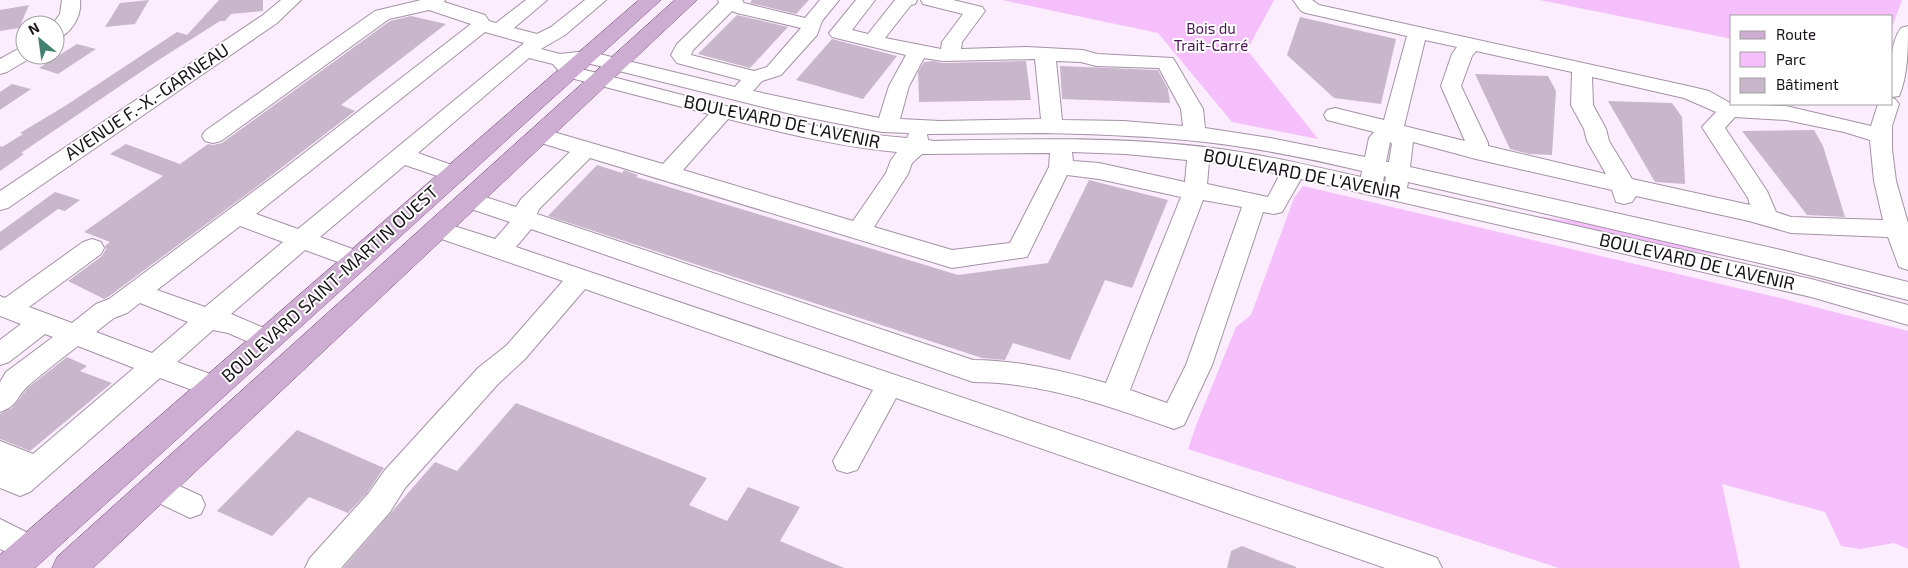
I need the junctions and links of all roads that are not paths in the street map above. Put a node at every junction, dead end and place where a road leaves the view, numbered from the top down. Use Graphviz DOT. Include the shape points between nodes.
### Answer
graph roads {
  1 [pos="71,0"];
  2 [pos="292,0"];
  3 [pos="538,0"];
  4 [pos="576,0"];
  5 [pos="597,0"];
  6 [pos="651,0"];
  7 [pos="686,0"];
  8 [pos="830,0"];
  9 [pos="866,0"];
  10 [pos="903,0"];
  11 [pos="930,0"];
  12 [pos="1302,0"];
  13 [pos="730,1"];
  14 [pos="434,2"];
  15 [pos="65,21"];
  16 [pos="811,25"];
  17 [pos="491,28"];
  18 [pos="1908,32"];
  19 [pos="1417,33"];
  20 [pos="872,41"];
  21 [pos="1470,44"];
  22 [pos="532,46"];
  23 [pos="918,51"];
  24 [pos="1045,54"];
  25 [pos="950,55"];
  26 [pos="15,59"];
  27 [pos="572,63"];
  28 [pos="616,64"];
  29 [pos="0,68"];
  30 [pos="1582,68"];
  31 [pos="755,77"];
  32 [pos="599,80"];
  33 [pos="1893,87"];
  34 [pos="740,95"];
  35 [pos="1888,105"];
  36 [pos="1730,110"];
  37 [pos="723,112"];
  38 [pos="1335,115"];
  39 [pos="888,125"];
  40 [pos="1392,131"];
  41 [pos="540,135"];
  42 [pos="213,136"];
  43 [pos="1880,136"];
  44 [pos="918,137"];
  45 [pos="1197,144"];
  46 [pos="1058,146"];
  47 [pos="586,148"];
  48 [pos="1476,152"];
  49 [pos="402,156"];
  50 [pos="1294,169"];
  51 [pos="668,173"];
  52 [pos="455,174"];
  53 [pos="1372,176"];
  54 [pos="1397,182"];
  55 [pos="1624,186"];
  56 [pos="1194,192"];
  57 [pos="470,200"];
  58 [pos="0,202"];
  59 [pos="1255,202"];
  60 [pos="237,216"];
  61 [pos="1766,218"];
  62 [pos="524,219"];
  63 [pos="1626,224"];
  64 [pos="438,229"];
  65 [pos="1899,229"];
  66 [pos="859,231"];
  67 [pos="302,240"];
  68 [pos="92,248"];
  69 [pos="499,250"];
  70 [pos="357,260"];
  71 [pos="1908,261"];
  72 [pos="580,278"];
  73 [pos="1908,291"];
  74 [pos="137,292"];
  75 [pos="2,308"];
  76 [pos="1908,315"];
  77 [pos="208,319"];
  78 [pos="59,330"];
  79 [pos="267,340"];
  80 [pos="156,365"];
  81 [pos="4,371"];
  82 [pos="890,384"];
  83 [pos="214,387"];
  84 [pos="1114,396"];
  85 [pos="0,401"];
  86 [pos="0,453"];
  87 [pos="847,461"];
  88 [pos="36,469"];
  89 [pos="0,474"];
  90 [pos="156,488"];
  91 [pos="190,505"];
  92 [pos="0,532"];
  93 [pos="20,559"];
  94 [pos="69,568"];
  95 [pos="320,568"];
  96 [pos="1426,568"];
  1 -- 15 [label="street" via="70,15"];
  2 -- 58 [label="street, AVENUE F.-X.-GARNEAU" via="270,19"];
  3 -- 17 [label="street"];
  4 -- 22 [label="street" via="544,26"];
  5 -- 22 [label="street" via="558,31"];
  6 -- 27 [label="main road, BOULEVARD SAINT-MARTIN OUEST"];
  7 -- 28 [label="main road, BOULEVARD SAINT-MARTIN OUEST"];
  8 -- 16 [label="street"];
  9 -- 20 [label="street" via="838,33"];
  10 -- 20 [label="street"];
  11 -- 25 [label="street" via="975,11 952,42"];
  12 -- 19 [label="street" via="1310,8"];
  13 -- 16 [label="street" via="738,7"];
  13 -- 31 [label="street" via="681,55 690,61"];
  14 -- 17 [label="street" via="478,19"];
  14 -- 42 [label="street" via="395,9 382,15"];
  16 -- 31 [label="street" via="810,31 774,70"];
  17 -- 22 [label="street"];
  17 -- 60 [label="street" via="442,54"];
  18 -- 33 [label="street"];
  19 -- 21 [label="street"];
  19 -- 40 [label="street"];
  20 -- 23 [label="street"];
  21 -- 30 [label="street"];
  21 -- 48 [label="street" via="1462,54 1450,86 1477,144"];
  22 -- 27 [label="street"];
  22 -- 49 [label="street"];
  23 -- 25 [label="street"];
  23 -- 39 [label="street" via="899,86"];
  24 -- 25 [label="street"];
  24 -- 45 [label="street" via="1096,60 1166,62 1192,109"];
  24 -- 46 [label="street"];
  26 -- 29 [label="street"];
  27 -- 28 [label="street, BOULEVARD DE L'AVENIR"];
  27 -- 32 [label="street, BOULEVARD DE L'AVENIR"];
  27 -- 52 [label="main road, BOULEVARD SAINT-MARTIN OUEST"];
  28 -- 32 [label="main road, BOULEVARD SAINT-MARTIN OUEST"];
  28 -- 34 [label="street, BOULEVARD DE L'AVENIR"];
  30 -- 36 [label="street" via="1697,94"];
  30 -- 55 [label="street" via="1582,105"];
  31 -- 34 [label="street"];
  32 -- 37 [label="street, BOULEVARD DE L'AVENIR"];
  32 -- 41 [label="main road, BOULEVARD SAINT-MARTIN OUEST"];
  34 -- 39 [label="street, BOULEVARD DE L'AVENIR" via="838,118"];
  35 -- 43 [label="street"];
  36 -- 43 [label="street" via="1786,113"];
  36 -- 61 [label="street" via="1712,128 1759,197"];
  37 -- 44 [label="street, BOULEVARD DE L'AVENIR" via="838,138"];
  37 -- 51 [label="street"];
  38 -- 40 [label="street"];
  39 -- 44 [label="street, BOULEVARD DE L'AVENIR"];
  40 -- 48 [label="street"];
  40 -- 53 [label="street" via="1380,138"];
  40 -- 54 [label="street" via="1403,143"];
  41 -- 47 [label="street"];
  41 -- 57 [label="main road, BOULEVARD SAINT-MARTIN OUEST"];
  43 -- 65 [label="street" via="1884,175"];
  44 -- 46 [label="street, BOULEVARD DE L'AVENIR"];
  44 -- 66 [label="street"];
  45 -- 46 [label="street, BOULEVARD DE L'AVENIR"];
  45 -- 50 [label="street, BOULEVARD DE L'AVENIR"];
  45 -- 53 [label="street, BOULEVARD DE L'AVENIR" via="1262,143"];
  45 -- 56 [label="street"];
  46 -- 56 [label="street" via="1099,171"];
  46 -- 66 [label="street" via="1018,251 952,259"];
  47 -- 51 [label="street"];
  47 -- 62 [label="street" via="530,205"];
  48 -- 55 [label="street"];
  49 -- 52 [label="street"];
  49 -- 67 [label="street"];
  50 -- 53 [label="street, BOULEVARD DE L'AVENIR"];
  50 -- 59 [label="street" via="1274,206"];
  51 -- 66 [label="street"];
  52 -- 70 [label="main road, BOULEVARD SAINT-MARTIN OUEST"];
  53 -- 54 [label="street, BOULEVARD DE L'AVENIR"];
  54 -- 63 [label="street, BOULEVARD DE L'AVENIR"];
  54 -- 76 [label="street, BOULEVARD DE L'AVENIR"];
  55 -- 61 [label="street"];
  55 -- 63 [label="street"];
  56 -- 59 [label="street"];
  56 -- 84 [label="street"];
  57 -- 62 [label="street"];
  57 -- 64 [label="main road, BOULEVARD SAINT-MARTIN OUEST"];
  59 -- 84 [label="street" via="1198,366 1174,417"];
  60 -- 67 [label="street"];
  60 -- 74 [label="street"];
  61 -- 65 [label="street" via="1791,225"];
  62 -- 69 [label="street"];
  62 -- 84 [label="street" via="973,371 1079,386"];
  63 -- 73 [label="street, BOULEVARD DE L'AVENIR"];
  64 -- 69 [label="street"];
  64 -- 90 [label="main road, BOULEVARD SAINT-MARTIN OUEST"];
  65 -- 71 [label="street"];
  67 -- 70 [label="street"];
  67 -- 77 [label="street"];
  68 -- 75 [label="street"];
  69 -- 72 [label="street"];
  70 -- 79 [label="main road, BOULEVARD SAINT-MARTIN OUEST"];
  72 -- 82 [label="street"];
  72 -- 95 [label="street" via="516,352 488,376 401,472 379,504"];
  74 -- 77 [label="street"];
  74 -- 78 [label="street" via="118,306"];
  75 -- 78 [label="street"];
  77 -- 79 [label="street" via="233,324"];
  77 -- 80 [label="street"];
  78 -- 80 [label="street"];
  78 -- 81 [label="street"];
  78 -- 85 [label="street"];
  79 -- 83 [label="main road, BOULEVARD SAINT-MARTIN OUEST"];
  80 -- 83 [label="street"];
  80 -- 88 [label="street"];
  82 -- 87 [label="street"];
  82 -- 96 [label="street"];
  83 -- 93 [label="main road, BOULEVARD SAINT-MARTIN OUEST"];
  86 -- 88 [label="street"];
  88 -- 89 [label="street" via="20,483"];
  90 -- 91 [label="street"];
  90 -- 94 [label="main road, BOULEVARD SAINT-MARTIN OUEST"];
  92 -- 93 [label="street"];
}
